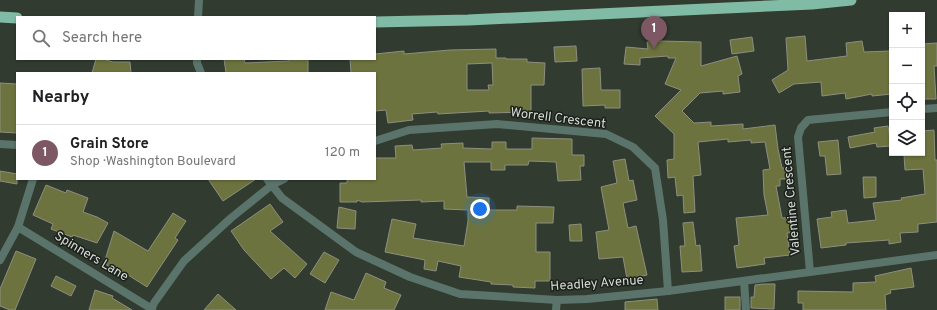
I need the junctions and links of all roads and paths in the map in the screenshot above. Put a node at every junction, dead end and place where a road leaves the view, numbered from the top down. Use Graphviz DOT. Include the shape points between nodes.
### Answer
graph roads {
  1 [pos="199,0"];
  2 [pos="851,0"];
  3 [pos="198,16"];
  4 [pos="0,18"];
  5 [pos="16,18"];
  6 [pos="376,22"];
  7 [pos="197,60"];
  8 [pos="201,72"];
  9 [pos="937,108"];
  10 [pos="925,109"];
  11 [pos="889,112"];
  12 [pos="376,141"];
  13 [pos="0,144"];
  14 [pos="16,145"];
  15 [pos="33,180"];
  16 [pos="279,180"];
  17 [pos="269,182"];
  18 [pos="18,227"];
  19 [pos="937,255"];
  20 [pos="0,260"];
  21 [pos="810,272"];
  22 [pos="744,281"];
  23 [pos="668,291"];
  24 [pos="557,300"];
  25 [pos="152,309"];
  26 [pos="556,310"];
  27 [pos="746,310"];
  1 -- 3 [label="street"];
  2 -- 6 [label="highway" via="484,20"];
  4 -- 5 [label="highway"];
  7 -- 8 [label="street"];
  9 -- 10 [label="street"];
  11 -- 21 [label="street, Valentine Crescent" via="808,120 801,128 798,137"];
  12 -- 23 [label="street, Worrell Crescent" via="409,130 497,124 606,134 633,147 655,168 663,220"];
  13 -- 14 [label="street"];
  15 -- 18 [label="street"];
  16 -- 17 [label="street"];
  17 -- 24 [label="street, Headley Avenue" via="282,198 356,252 410,277 460,294"];
  17 -- 25 [label="street" via="184,261"];
  18 -- 20 [label="street"];
  18 -- 25 [label="street, Spinners Lane"];
  19 -- 21 [label="street, Headley Avenue"];
  21 -- 22 [label="street, Headley Avenue"];
  22 -- 23 [label="street, Headley Avenue"];
  22 -- 27 [label="street"];
  23 -- 24 [label="street, Headley Avenue"];
  24 -- 26 [label="street"];
}
